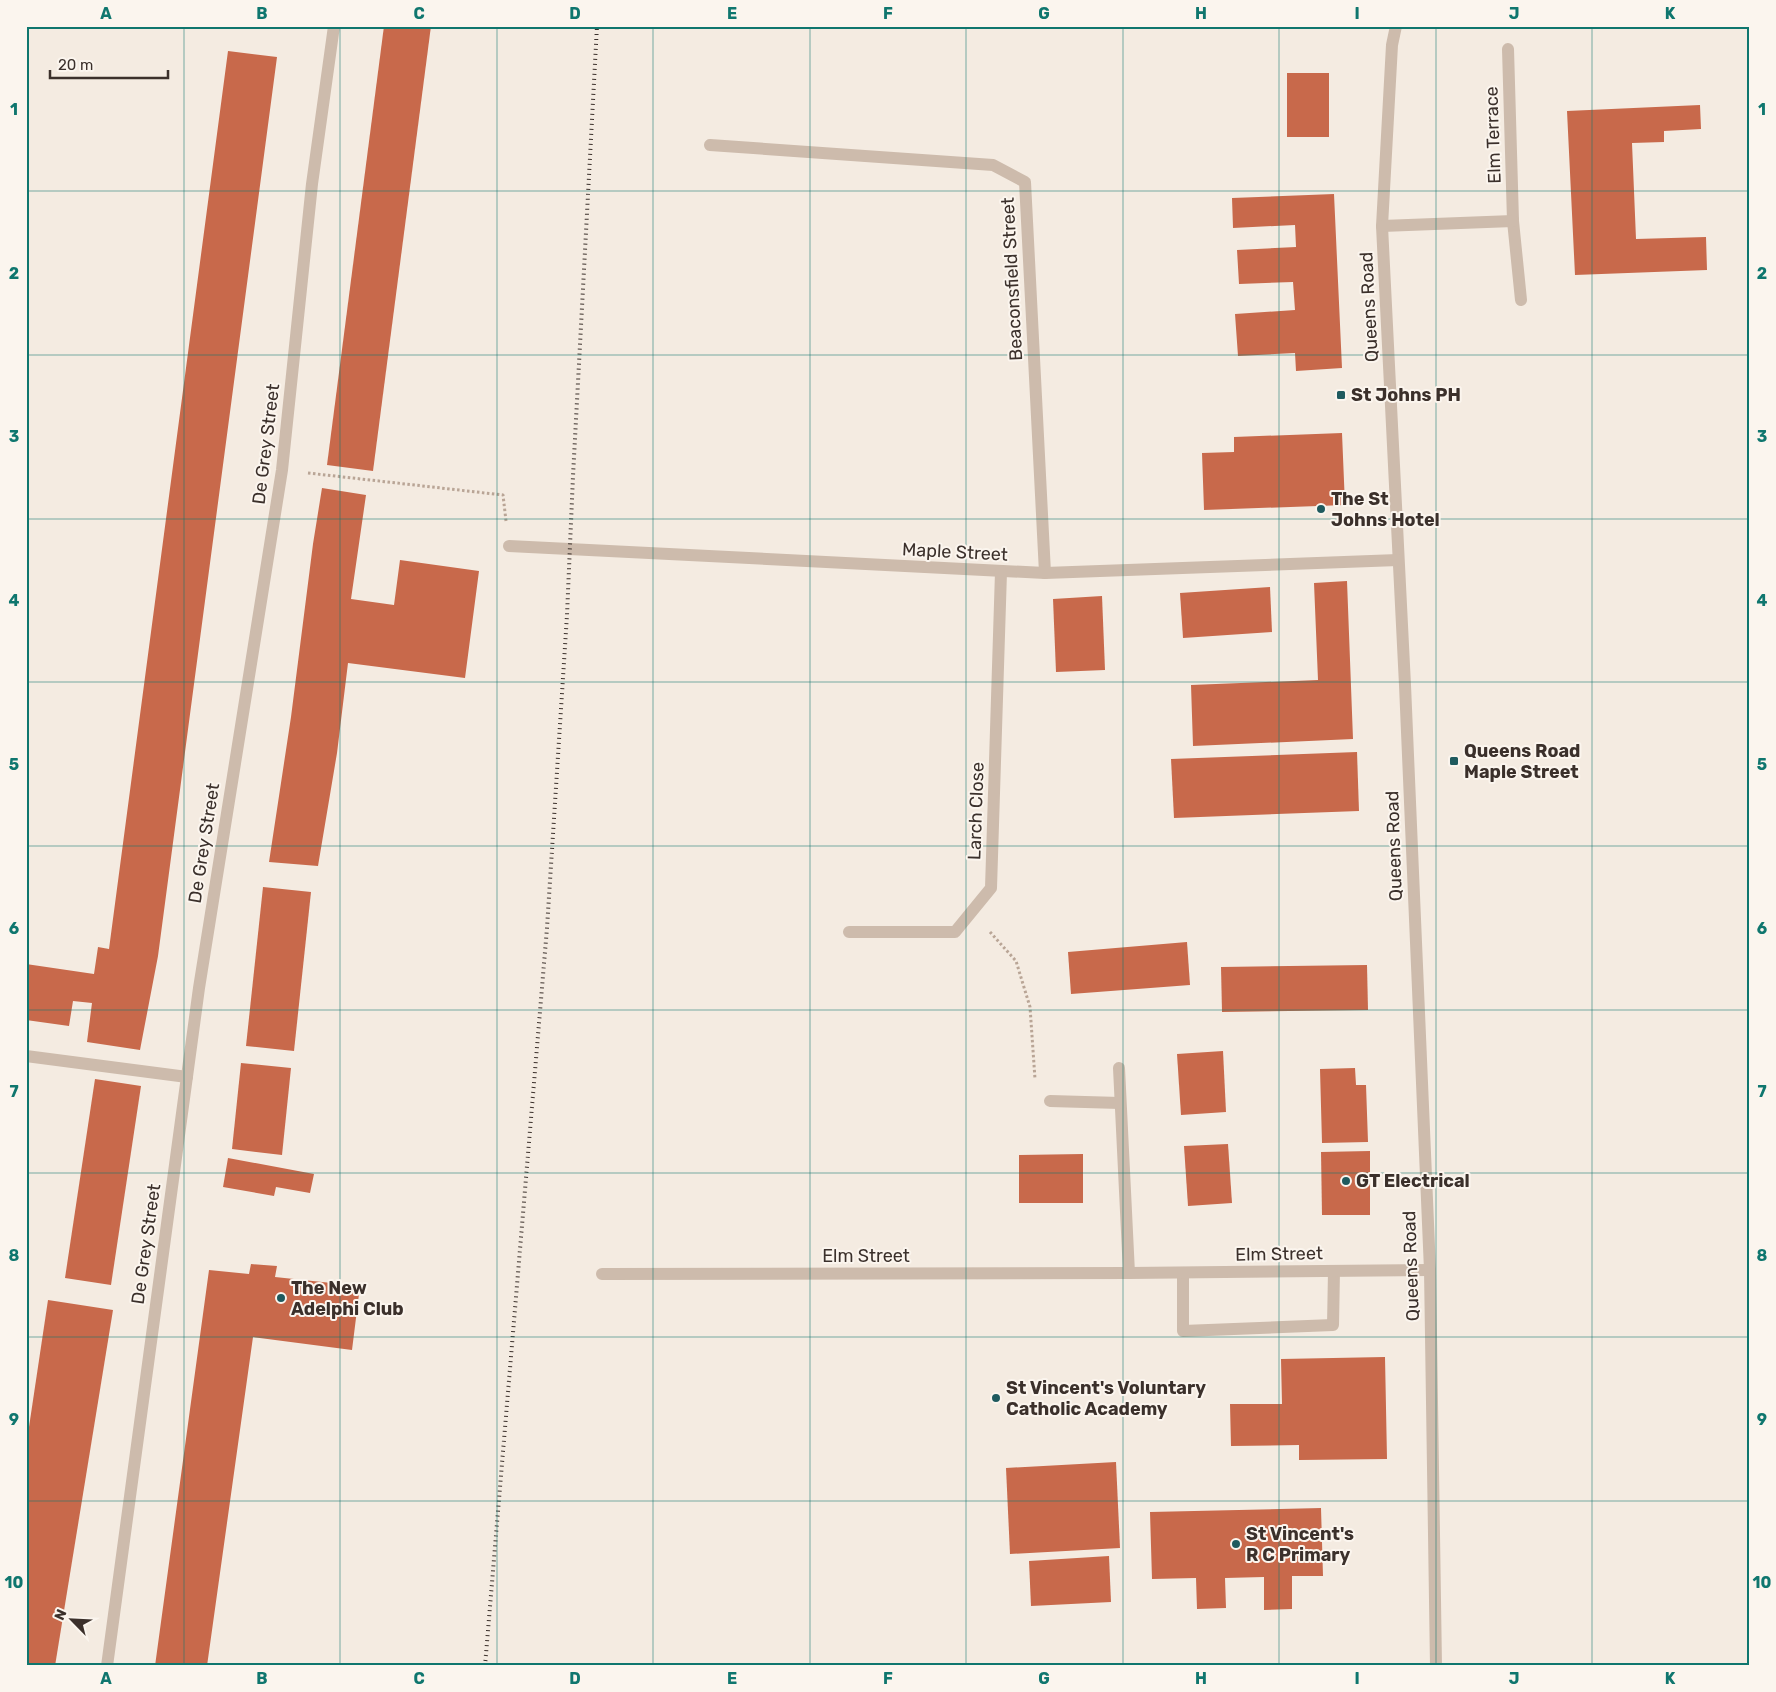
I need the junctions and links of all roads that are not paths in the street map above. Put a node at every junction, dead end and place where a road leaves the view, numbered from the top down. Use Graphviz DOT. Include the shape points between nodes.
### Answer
graph roads {
  1 [pos="334,26"];
  2 [pos="1396,26"];
  3 [pos="1508,49"];
  4 [pos="710,145"];
  5 [pos="1513,221"];
  6 [pos="1382,226"];
  7 [pos="1521,300"];
  8 [pos="510,546"];
  9 [pos="1398,560"];
  10 [pos="1002,572"];
  11 [pos="1045,573"];
  12 [pos="849,932"];
  13 [pos="26,1056"];
  14 [pos="1119,1068"];
  15 [pos="186,1077"];
  16 [pos="1050,1101"];
  17 [pos="1120,1103"];
  18 [pos="1430,1270"];
  19 [pos="1334,1271"];
  20 [pos="1183,1273"];
  21 [pos="602,1274"];
  22 [pos="1129,1274"];
  23 [pos="107,1666"];
  24 [pos="1436,1666"];
  1 -- 15 [label="street, De Grey Street" via="312,184 282,470"];
  2 -- 6 [label="street, Queens Road" via="1392,45"];
  3 -- 5 [label="street, Elm Terrace"];
  4 -- 11 [label="street, Beaconsfield Street" via="993,165 1025,182"];
  5 -- 6 [label="street"];
  5 -- 7 [label="street, Elm Terrace"];
  6 -- 9 [label="street, Queens Road"];
  8 -- 10 [label="street, Maple Street"];
  9 -- 11 [label="street, Maple Street"];
  9 -- 18 [label="street, Queens Road"];
  10 -- 11 [label="street, Maple Street"];
  10 -- 12 [label="street, Larch Close" via="991,888 955,932"];
  13 -- 15 [label="street"];
  14 -- 17 [label="street"];
  15 -- 23 [label="street, De Grey Street"];
  16 -- 17 [label="street"];
  17 -- 22 [label="street"];
  18 -- 19 [label="street, Elm Street"];
  18 -- 24 [label="street, Queens Road"];
  19 -- 20 [label="street, Elm Street"];
  19 -- 20 [label="street" via="1333,1325 1183,1330"];
  20 -- 22 [label="street, Elm Street"];
  21 -- 22 [label="street, Elm Street"];
}
